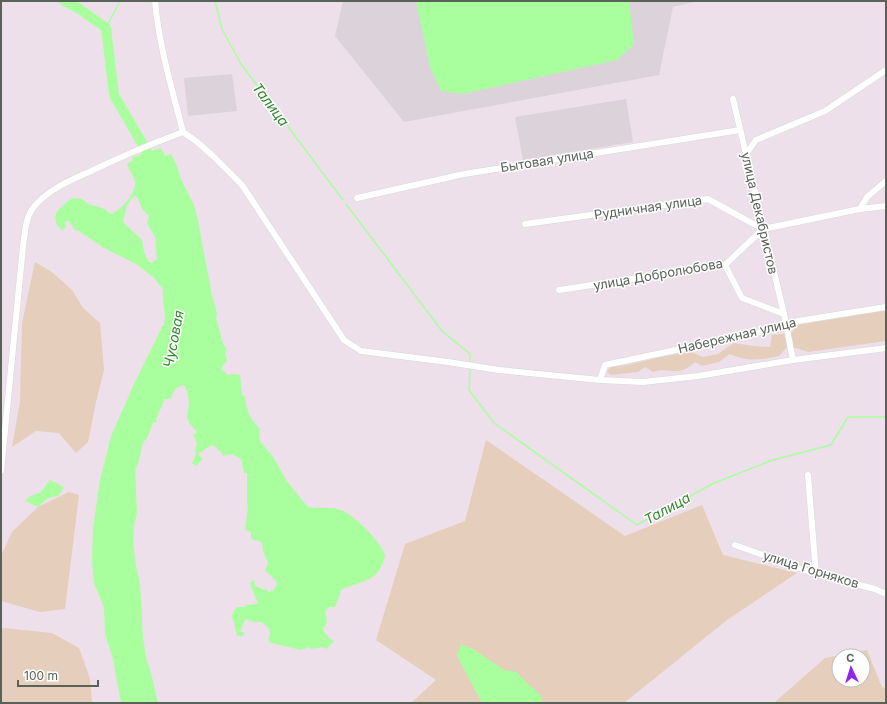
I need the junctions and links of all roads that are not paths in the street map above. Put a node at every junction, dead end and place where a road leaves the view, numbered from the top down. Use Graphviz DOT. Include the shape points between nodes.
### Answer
graph roads {
  1 [pos="155,1"];
  2 [pos="886,70"];
  3 [pos="732,99"];
  4 [pos="740,130"];
  5 [pos="183,132"];
  6 [pos="746,154"];
  7 [pos="886,181"];
  8 [pos="356,198"];
  9 [pos="886,206"];
  10 [pos="860,209"];
  11 [pos="525,224"];
  12 [pos="764,229"];
  13 [pos="725,265"];
  14 [pos="559,290"];
  15 [pos="886,307"];
  16 [pos="784,314"];
  17 [pos="786,327"];
  18 [pos="886,348"];
  19 [pos="793,360"];
  20 [pos="600,380"];
  21 [pos="1,471"];
  22 [pos="808,475"];
  23 [pos="735,545"];
  24 [pos="816,574"];
  25 [pos="886,594"];
  1 -- 5 [label="street" via="165,61"];
  2 -- 6 [label="street" via="825,111 756,140"];
  3 -- 4 [label="street, улица Декабристов"];
  4 -- 6 [label="street, улица Декабристов"];
  4 -- 8 [label="street, Бытовая улица" via="464,174"];
  5 -- 20 [label="street" via="213,156 242,185 344,340 361,350 498,370"];
  5 -- 21 [label="street" via="121,156 63,184 46,195 28,217"];
  6 -- 12 [label="street, улица Декабристов"];
  7 -- 10 [label="street" via="867,197"];
  9 -- 10 [label="street"];
  10 -- 12 [label="street"];
  11 -- 12 [label="street, Рудничная улица" via="708,199"];
  12 -- 13 [label="street, улица Добролюбова"];
  12 -- 16 [label="street, улица Декабристов"];
  13 -- 14 [label="street, улица Добролюбова"];
  13 -- 16 [label="street" via="742,298"];
  15 -- 17 [label="street, Набережная улица" via="798,321"];
  16 -- 17 [label="street, улица Декабристов"];
  17 -- 19 [label="street, улица Декабристов"];
  17 -- 20 [label="street, Набережная улица" via="605,364"];
  18 -- 19 [label="street"];
  19 -- 20 [label="street" via="698,376 643,382"];
  22 -- 24 [label="street"];
  23 -- 24 [label="street, улица Горняков"];
  24 -- 25 [label="street, улица Горняков"];
}
